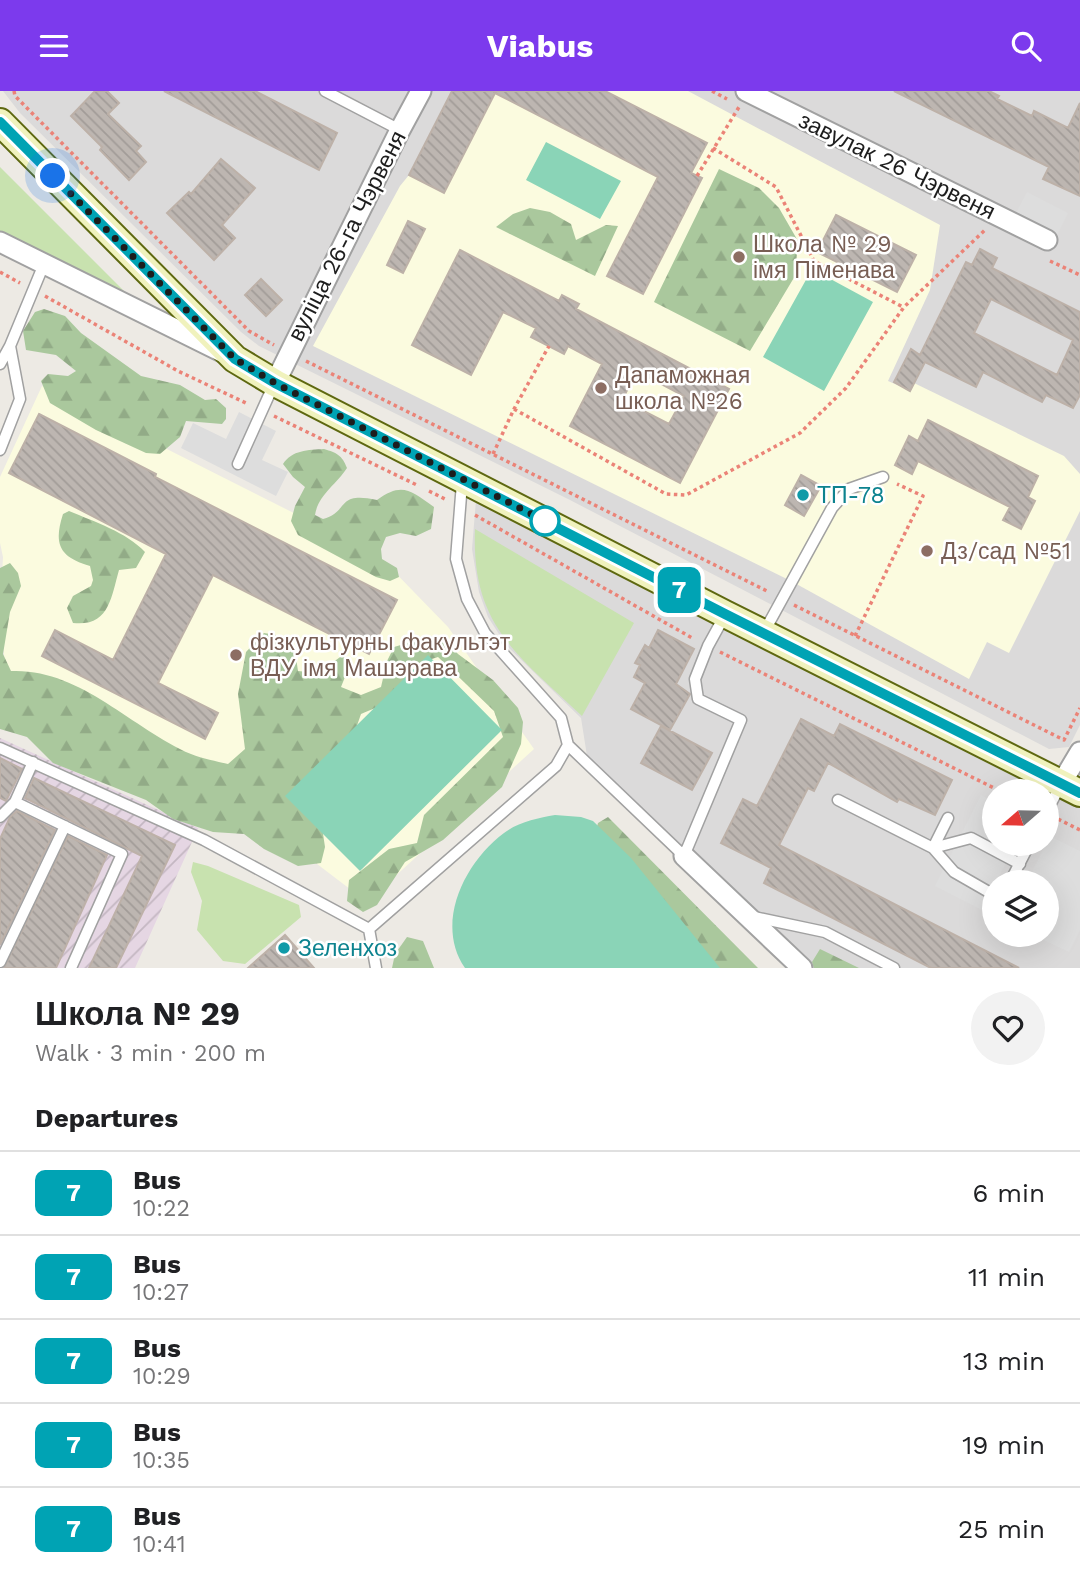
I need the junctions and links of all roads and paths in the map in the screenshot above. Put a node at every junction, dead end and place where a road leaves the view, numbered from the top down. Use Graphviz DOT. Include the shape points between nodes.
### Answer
graph roads {
  1 [pos="14,91"];
  2 [pos="325,91"];
  3 [pos="421,91"];
  4 [pos="743,98"];
  5 [pos="0,121"];
  6 [pos="400,130"];
  7 [pos="713,148"];
  8 [pos="697,176"];
  9 [pos="985,230"];
  10 [pos="1047,240"];
  11 [pos="0,242"];
  12 [pos="44,264"];
  13 [pos="0,272"];
  14 [pos="33,289"];
  15 [pos="904,307"];
  16 [pos="10,346"];
  17 [pos="549,346"];
  18 [pos="289,353"];
  19 [pos="235,359"];
  20 [pos="0,364"];
  21 [pos="275,383"];
  22 [pos="513,409"];
  23 [pos="262,411"];
  24 [pos="0,450"];
  25 [pos="493,454"];
  26 [pos="238,464"];
  27 [pos="883,477"];
  28 [pos="463,478"];
  29 [pos="459,506"];
  30 [pos="781,598"];
  31 [pos="725,614"];
  32 [pos="763,632"];
  33 [pos="855,636"];
  34 [pos="708,646"];
  35 [pos="1080,708"];
  36 [pos="568,745"];
  37 [pos="0,748"];
  38 [pos="1080,751"];
  39 [pos="33,762"];
  40 [pos="982,782"];
  41 [pos="1071,789"];
  42 [pos="838,800"];
  43 [pos="15,802"];
  44 [pos="0,817"];
  45 [pos="948,818"];
  46 [pos="1059,820"];
  47 [pos="65,826"];
  48 [pos="1080,830"];
  49 [pos="933,848"];
  50 [pos="684,856"];
  51 [pos="1024,856"];
  52 [pos="1020,864"];
  53 [pos="1017,870"];
  54 [pos="982,888"];
  55 [pos="746,915"];
  56 [pos="369,929"];
  57 [pos="0,963"];
  58 [pos="71,968"];
  59 [pos="376,968"];
  60 [pos="802,968"];
  61 [pos="894,968"];
  1 -- 18 [label="path" via="249,331"];
  2 -- 6 [label="lane"];
  3 -- 6 [label="street, вуліца 26-га Чэрвеня"];
  4 -- 7 [label="path"];
  4 -- 10 [label="street, завулак 26 Чэрвеня"];
  5 -- 19 [label="street"];
  6 -- 18 [label="street, вуліца 26-га Чэрвеня"];
  7 -- 8 [label="path"];
  7 -- 15 [label="path" via="776,187 814,261"];
  9 -- 15 [label="path"];
  11 -- 12 [label="street"];
  12 -- 14 [label="lane"];
  12 -- 19 [label="street"];
  13 -- 14 [label="path"];
  14 -- 16 [label="lane"];
  14 -- 23 [label="path" via="178,371"];
  15 -- 22 [label="path" via="846,388 800,433 686,495 666,494"];
  16 -- 20 [label="lane"];
  16 -- 24 [label="lane" via="20,399"];
  17 -- 22 [label="path"];
  18 -- 21 [label="street, вуліца 26-га Чэрвеня"];
  18 -- 25 [label="path"];
  19 -- 21 [label="street"];
  21 -- 23 [label="lane"];
  21 -- 28 [label="street"];
  22 -- 25 [label="path"];
  23 -- 26 [label="lane"];
  23 -- 29 [label="path"];
  25 -- 30 [label="path"];
  27 -- 30 [label="lane" via="849,489 832,507"];
  27 -- 33 [label="path" via="923,496"];
  28 -- 29 [label="lane"];
  28 -- 31 [label="street"];
  29 -- 34 [label="path"];
  29 -- 36 [label="lane" via="456,559 467,599 485,633 561,718"];
  30 -- 32 [label="lane"];
  30 -- 33 [label="path"];
  31 -- 32 [label="street"];
  31 -- 34 [label="lane"];
  32 -- 41 [label="street"];
  33 -- 35 [label="path" via="1064,740"];
  34 -- 40 [label="path"];
  34 -- 50 [label="lane" via="695,679 698,699 741,720"];
  36 -- 50 [label="lane"];
  36 -- 56 [label="lane" via="556,767"];
  37 -- 39 [label="lane"];
  38 -- 41 [label="street"];
  39 -- 43 [label="lane"];
  39 -- 56 [label="lane" via="204,840"];
  42 -- 49 [label="lane"];
  43 -- 44 [label="lane"];
  43 -- 47 [label="lane"];
  45 -- 49 [label="lane"];
  46 -- 48 [label="path"];
  47 -- 57 [label="lane"];
  47 -- 58 [label="lane" via="122,854"];
  49 -- 52 [label="lane" via="971,838"];
  49 -- 54 [label="lane" via="954,872"];
  50 -- 55 [label="street"];
  51 -- 52 [label="lane"];
  52 -- 53 [label="lane"];
  55 -- 60 [label="street"];
  55 -- 61 [label="lane" via="825,932"];
  56 -- 59 [label="lane"];
}
